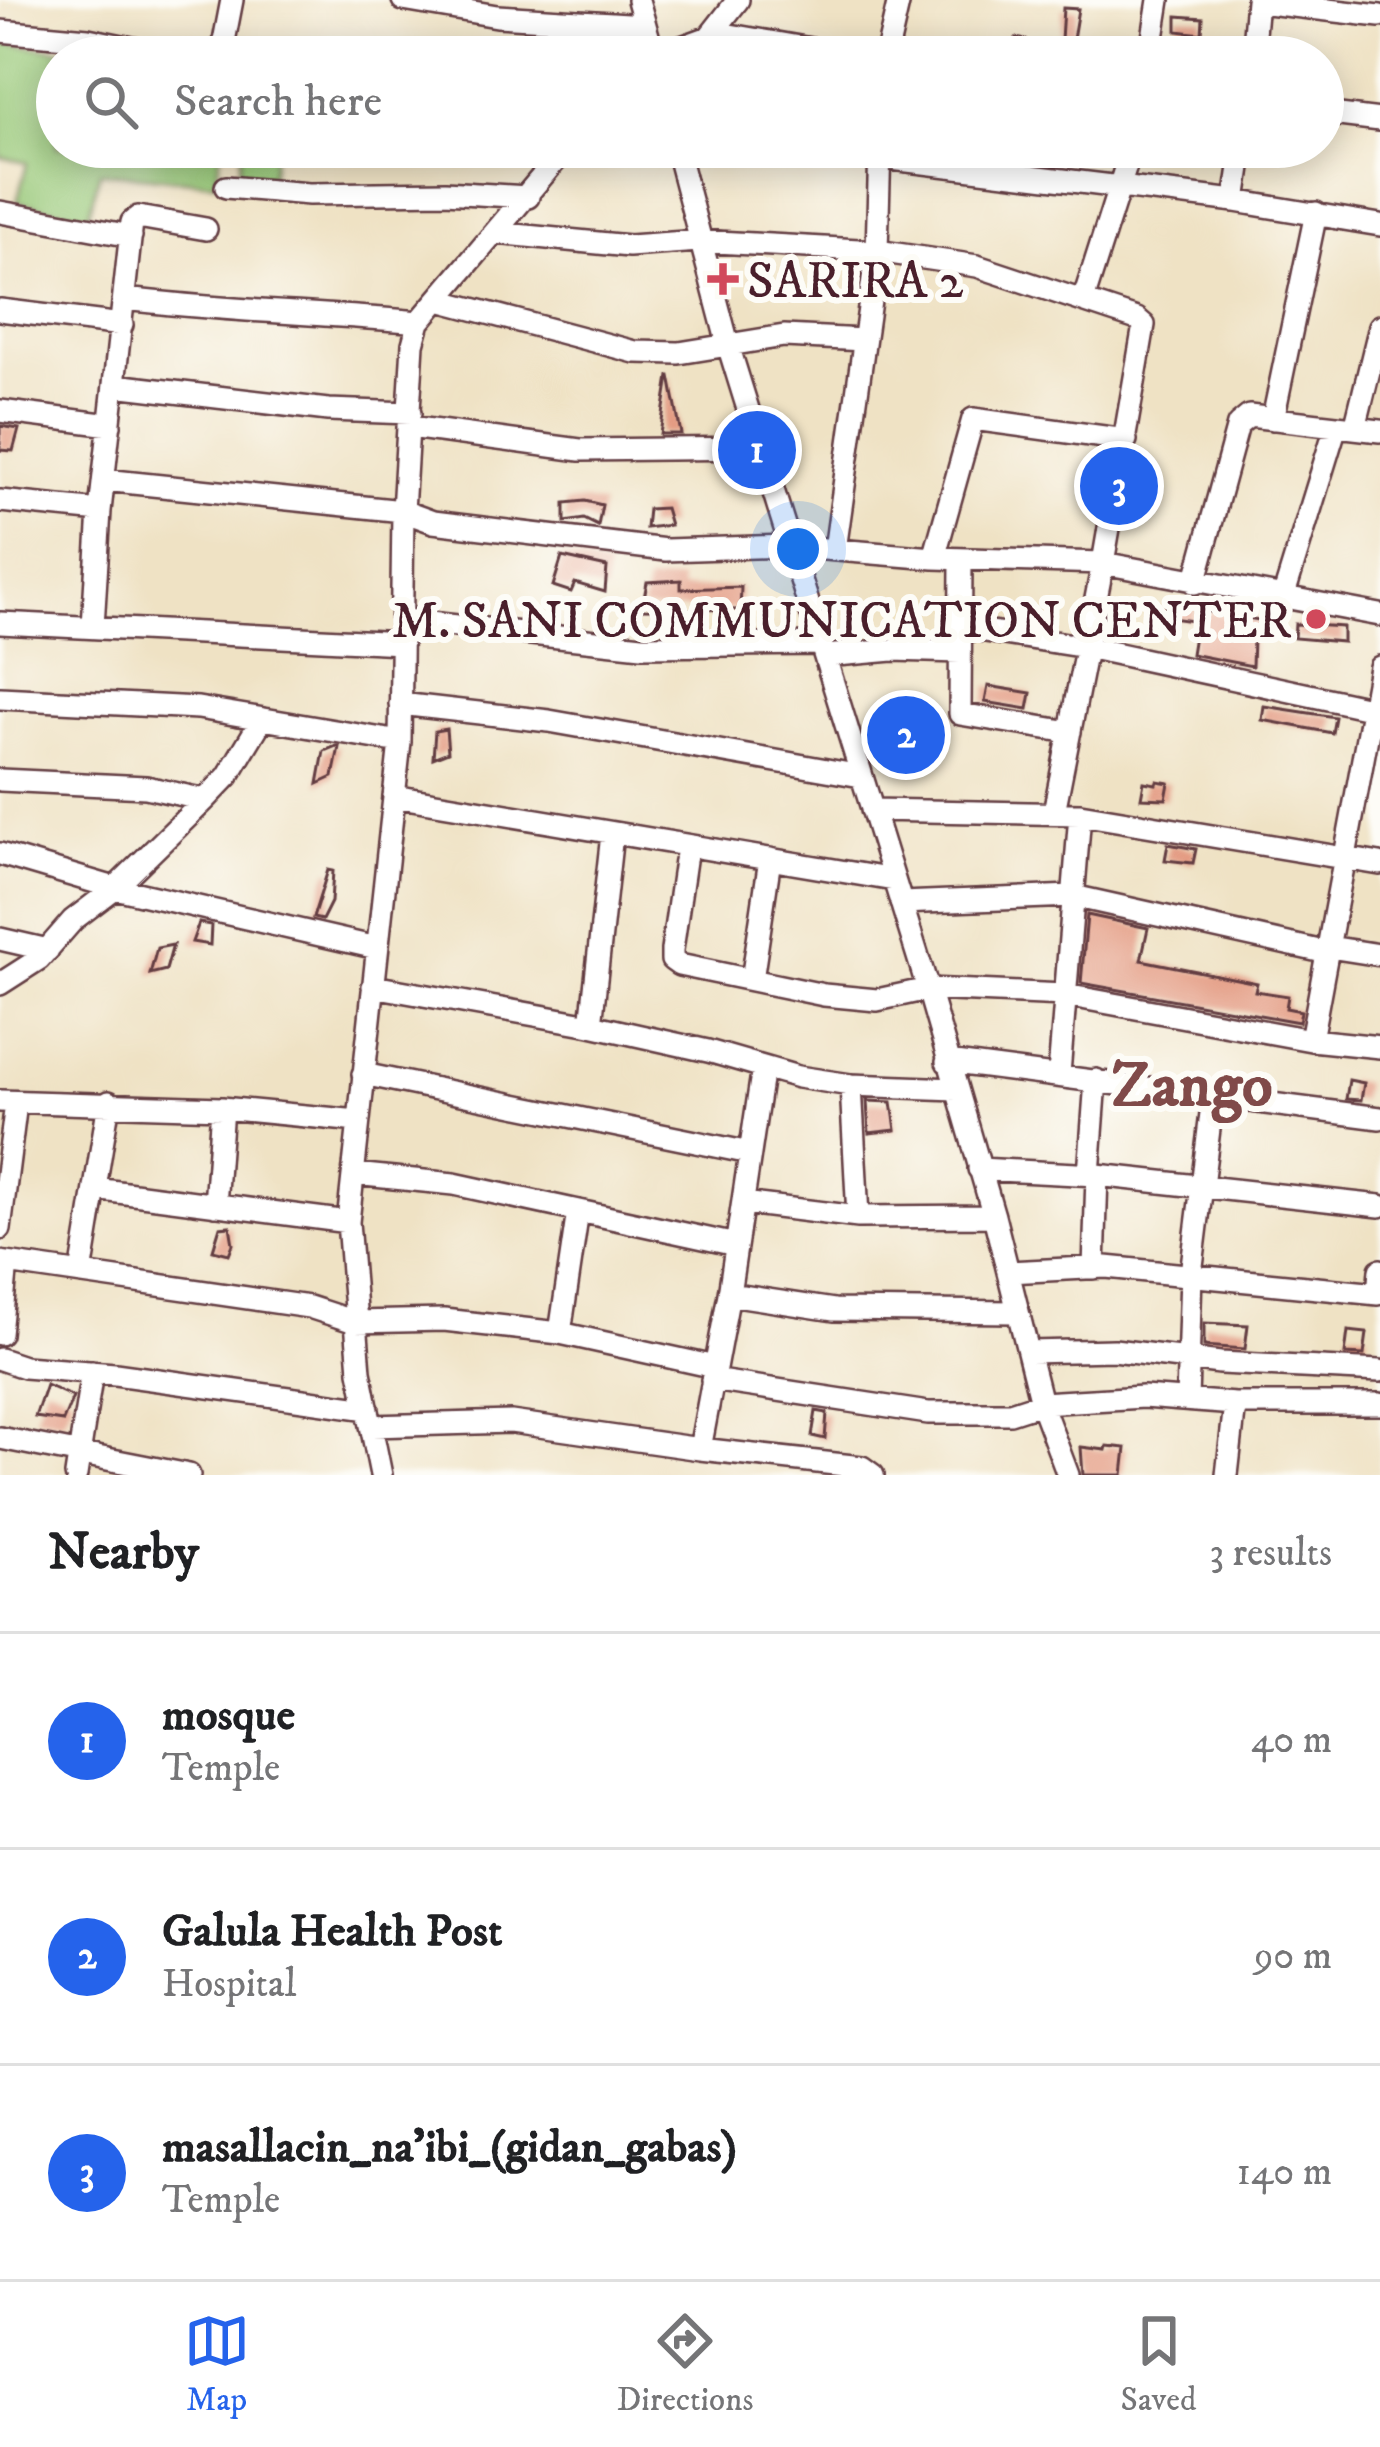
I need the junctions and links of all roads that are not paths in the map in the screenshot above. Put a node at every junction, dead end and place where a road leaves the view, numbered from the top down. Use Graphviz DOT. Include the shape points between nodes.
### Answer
graph roads {
  1 [pos="232,0"];
  2 [pos="403,0"];
  3 [pos="638,0"];
  4 [pos="738,0"];
  5 [pos="899,0"];
  6 [pos="1159,0"];
  7 [pos="1257,1"];
  8 [pos="1380,16"];
  9 [pos="645,26"];
  10 [pos="0,31"];
  11 [pos="55,36"];
  12 [pos="225,36"];
  13 [pos="648,36"];
  14 [pos="710,36"];
  15 [pos="891,36"];
  16 [pos="1153,36"];
  17 [pos="1254,36"];
  18 [pos="1344,115"];
  19 [pos="1380,120"];
  20 [pos="551,168"];
  21 [pos="681,168"];
  22 [pos="879,168"];
  23 [pos="988,168"];
  24 [pos="1126,168"];
  25 [pos="1240,168"];
  26 [pos="226,187"];
  27 [pos="1121,189"];
  28 [pos="528,197"];
  29 [pos="1235,201"];
  30 [pos="0,212"];
  31 [pos="1316,212"];
  32 [pos="1380,225"];
  33 [pos="206,229"];
  34 [pos="496,233"];
  35 [pos="131,236"];
  36 [pos="699,241"];
  37 [pos="877,250"];
  38 [pos="125,299"];
  39 [pos="439,300"];
  40 [pos="1083,301"];
  41 [pos="0,310"];
  42 [pos="419,322"];
  43 [pos="122,325"];
  44 [pos="1380,328"];
  45 [pos="865,340"];
  46 [pos="729,347"];
  47 [pos="115,385"];
  48 [pos="0,411"];
  49 [pos="1273,418"];
  50 [pos="410,420"];
  51 [pos="110,425"];
  52 [pos="1345,427"];
  53 [pos="1380,431"];
  54 [pos="1126,440"];
  55 [pos="759,448"];
  56 [pos="104,480"];
  57 [pos="0,501"];
  58 [pos="100,511"];
  59 [pos="403,511"];
  60 [pos="788,546"];
  61 [pos="835,550"];
  62 [pos="934,558"];
  63 [pos="961,559"];
  64 [pos="1103,563"];
  65 [pos="1196,583"];
  66 [pos="1283,598"];
  67 [pos="1380,615"];
  68 [pos="402,620"];
  69 [pos="0,623"];
  70 [pos="92,626"];
  71 [pos="960,627"];
  72 [pos="402,644"];
  73 [pos="1087,647"];
  74 [pos="823,650"];
  75 [pos="960,652"];
  76 [pos="1380,667"];
  77 [pos="0,698"];
  78 [pos="400,704"];
  79 [pos="1374,709"];
  80 [pos="261,721"];
  81 [pos="1070,732"];
  82 [pos="400,742"];
  83 [pos="1373,761"];
  84 [pos="861,776"];
  85 [pos="0,780"];
  86 [pos="394,796"];
  87 [pos="205,800"];
  88 [pos="872,810"];
  89 [pos="1054,812"];
  90 [pos="1080,814"];
  91 [pos="612,834"];
  92 [pos="687,847"];
  93 [pos="0,854"];
  94 [pos="1346,858"];
  95 [pos="770,859"];
  96 [pos="1380,864"];
  97 [pos="894,880"];
  98 [pos="116,888"];
  99 [pos="1073,896"];
  100 [pos="901,904"];
  101 [pos="0,939"];
  102 [pos="377,948"];
  103 [pos="48,950"];
  104 [pos="1328,950"];
  105 [pos="1380,956"];
  106 [pos="752,980"];
  107 [pos="0,984"];
  108 [pos="373,986"];
  109 [pos="928,989"];
  110 [pos="1065,995"];
  111 [pos="591,1025"];
  112 [pos="1311,1040"];
  113 [pos="1380,1047"];
  114 [pos="947,1062"];
  115 [pos="763,1067"];
  116 [pos="363,1073"];
  117 [pos="1059,1074"];
  118 [pos="1096,1080"];
  119 [pos="851,1085"];
  120 [pos="956,1089"];
  121 [pos="1213,1097"];
  122 [pos="8,1102"];
  123 [pos="109,1102"];
  124 [pos="222,1108"];
  125 [pos="1380,1118"];
  126 [pos="358,1121"];
  127 [pos="751,1153"];
  128 [pos="980,1169"];
  129 [pos="354,1174"];
  130 [pos="1093,1175"];
  131 [pos="1201,1189"];
  132 [pos="95,1190"];
  133 [pos="743,1203"];
  134 [pos="214,1205"];
  135 [pos="1380,1206"];
  136 [pos="578,1211"];
  137 [pos="994,1216"];
  138 [pos="858,1217"];
  139 [pos="348,1222"];
  140 [pos="0,1229"];
  141 [pos="736,1245"];
  142 [pos="3,1262"];
  143 [pos="1094,1268"];
  144 [pos="1380,1270"];
  145 [pos="1008,1272"];
  146 [pos="81,1274"];
  147 [pos="1191,1274"];
  148 [pos="729,1294"];
  149 [pos="1379,1294"];
  150 [pos="1015,1312"];
  151 [pos="355,1322"];
  152 [pos="560,1333"];
  153 [pos="0,1334"];
  154 [pos="1028,1352"];
  155 [pos="1190,1358"];
  156 [pos="0,1359"];
  157 [pos="1380,1371"];
  158 [pos="92,1372"];
  159 [pos="713,1374"];
  160 [pos="1187,1400"];
  161 [pos="1041,1403"];
  162 [pos="1235,1404"];
  163 [pos="1380,1404"];
  164 [pos="370,1418"];
  165 [pos="0,1438"];
  166 [pos="700,1449"];
  167 [pos="80,1452"];
  168 [pos="76,1475"];
  169 [pos="189,1475"];
  170 [pos="381,1475"];
  171 [pos="873,1475"];
  172 [pos="1068,1475"];
  173 [pos="1228,1475"];
  1 -- 12 [label="street"];
  2 -- 9 [label="street"];
  3 -- 9 [label="street"];
  4 -- 14 [label="street"];
  5 -- 15 [label="street"];
  6 -- 16 [label="street"];
  7 -- 8 [label="street"];
  7 -- 17 [label="street"];
  9 -- 13 [label="street"];
  10 -- 11 [label="street"];
  18 -- 19 [label="street"];
  20 -- 28 [label="street"];
  21 -- 36 [label="street"];
  22 -- 37 [label="street"];
  23 -- 27 [label="street"];
  24 -- 27 [label="street"];
  25 -- 29 [label="street"];
  26 -- 28 [label="street"];
  27 -- 29 [label="street"];
  27 -- 40 [label="street"];
  28 -- 34 [label="street"];
  29 -- 31 [label="street"];
  30 -- 35 [label="street"];
  31 -- 32 [label="street"];
  31 -- 49 [label="street"];
  33 -- 35 [label="street" via="138,218"];
  34 -- 36 [label="street" via="629,246"];
  34 -- 39 [label="street"];
  35 -- 38 [label="street"];
  36 -- 37 [label="street"];
  36 -- 46 [label="street"];
  37 -- 40 [label="street" via="977,266"];
  37 -- 45 [label="street"];
  38 -- 42 [label="street"];
  38 -- 43 [label="street"];
  39 -- 42 [label="street"];
  39 -- 46 [label="street" via="635,352"];
  40 -- 54 [label="street" via="1144,325"];
  41 -- 43 [label="street"];
  42 -- 50 [label="street"];
  43 -- 47 [label="street"];
  44 -- 52 [label="street"];
  45 -- 46 [label="street" via="784,336"];
  45 -- 61 [label="street"];
  46 -- 55 [label="street"];
  47 -- 50 [label="street"];
  47 -- 51 [label="street"];
  48 -- 51 [label="street"];
  49 -- 52 [label="street"];
  49 -- 65 [label="street" via="1250,416 1238,425"];
  50 -- 55 [label="street" via="580,450"];
  50 -- 59 [label="street"];
  51 -- 56 [label="street"];
  52 -- 53 [label="street"];
  52 -- 66 [label="street"];
  54 -- 62 [label="street" via="973,419"];
  54 -- 64 [label="street"];
  55 -- 60 [label="street"];
  56 -- 58 [label="street"];
  56 -- 59 [label="street"];
  57 -- 58 [label="street"];
  58 -- 70 [label="street"];
  59 -- 60 [label="street" via="666,550"];
  59 -- 68 [label="street"];
  60 -- 61 [label="street"];
  60 -- 74 [label="street"];
  61 -- 62 [label="street"];
  62 -- 63 [label="street"];
  63 -- 64 [label="street"];
  63 -- 71 [label="street"];
  64 -- 65 [label="street"];
  64 -- 73 [label="street"];
  65 -- 66 [label="street"];
  66 -- 67 [label="street"];
  68 -- 72 [label="street"];
  68 -- 74 [label="street" via="642,646"];
  69 -- 70 [label="street"];
  70 -- 72 [label="street"];
  71 -- 73 [label="street"];
  71 -- 75 [label="street"];
  72 -- 78 [label="street"];
  73 -- 79 [label="street"];
  73 -- 81 [label="street"];
  74 -- 75 [label="street"];
  74 -- 84 [label="street"];
  75 -- 81 [label="street" via="960,714"];
  76 -- 79 [label="street"];
  77 -- 80 [label="street" via="183,707"];
  78 -- 82 [label="street"];
  78 -- 84 [label="street" via="549,721"];
  79 -- 83 [label="street"];
  80 -- 82 [label="street"];
  80 -- 87 [label="street"];
  81 -- 89 [label="street"];
  82 -- 86 [label="street"];
  83 -- 94 [label="street"];
  84 -- 88 [label="street"];
  85 -- 87 [label="street" via="146,787"];
  86 -- 91 [label="street"];
  86 -- 102 [label="street"];
  87 -- 98 [label="street"];
  88 -- 89 [label="street"];
  88 -- 97 [label="street"];
  89 -- 90 [label="street"];
  90 -- 94 [label="street"];
  90 -- 99 [label="street"];
  91 -- 92 [label="street"];
  91 -- 111 [label="street"];
  92 -- 95 [label="street"];
  92 -- 106 [label="street" via="672,960"];
  93 -- 98 [label="street"];
  94 -- 96 [label="street"];
  94 -- 104 [label="street"];
  95 -- 97 [label="street"];
  95 -- 106 [label="street"];
  97 -- 100 [label="street"];
  98 -- 102 [label="street"];
  98 -- 103 [label="street"];
  99 -- 100 [label="street"];
  99 -- 104 [label="street"];
  99 -- 110 [label="street"];
  100 -- 109 [label="street"];
  101 -- 103 [label="street"];
  102 -- 108 [label="street"];
  103 -- 107 [label="street"];
  104 -- 105 [label="street"];
  104 -- 112 [label="street"];
  106 -- 109 [label="street" via="877,1000"];
  108 -- 111 [label="street"];
  108 -- 116 [label="street"];
  109 -- 110 [label="street"];
  109 -- 114 [label="street"];
  110 -- 112 [label="street"];
  110 -- 117 [label="street"];
  111 -- 115 [label="street"];
  112 -- 113 [label="street"];
  114 -- 117 [label="street"];
  114 -- 120 [label="street"];
  115 -- 119 [label="street"];
  115 -- 127 [label="street"];
  116 -- 126 [label="street"];
  116 -- 127 [label="street"];
  117 -- 118 [label="street"];
  118 -- 121 [label="street"];
  118 -- 130 [label="street"];
  119 -- 120 [label="street"];
  119 -- 138 [label="street"];
  120 -- 128 [label="street"];
  121 -- 125 [label="street"];
  121 -- 131 [label="street"];
  122 -- 123 [label="street"];
  122 -- 140 [label="street"];
  123 -- 124 [label="street"];
  123 -- 132 [label="street"];
  124 -- 126 [label="street"];
  124 -- 134 [label="street"];
  126 -- 129 [label="street"];
  127 -- 133 [label="street"];
  128 -- 130 [label="street"];
  128 -- 137 [label="street"];
  129 -- 136 [label="street" via="454,1184"];
  129 -- 139 [label="street"];
  130 -- 131 [label="street"];
  130 -- 143 [label="street"];
  131 -- 135 [label="street"];
  131 -- 147 [label="street"];
  132 -- 134 [label="street"];
  132 -- 146 [label="street"];
  133 -- 138 [label="street"];
  133 -- 141 [label="street"];
  134 -- 139 [label="street"];
  136 -- 141 [label="street"];
  136 -- 152 [label="street"];
  137 -- 138 [label="street"];
  137 -- 145 [label="street"];
  139 -- 151 [label="street"];
  141 -- 148 [label="street"];
  142 -- 146 [label="street"];
  142 -- 153 [label="street"];
  143 -- 145 [label="street"];
  143 -- 147 [label="street"];
  144 -- 149 [label="street"];
  145 -- 150 [label="street"];
  146 -- 151 [label="street" via="309,1307"];
  147 -- 149 [label="street"];
  147 -- 155 [label="street"];
  148 -- 150 [label="street" via="834,1310"];
  148 -- 159 [label="street"];
  150 -- 154 [label="street"];
  151 -- 152 [label="street" via="444,1320"];
  151 -- 164 [label="street"];
  152 -- 159 [label="street"];
  154 -- 155 [label="street"];
  154 -- 161 [label="street"];
  155 -- 157 [label="street"];
  155 -- 160 [label="street"];
  156 -- 158 [label="street"];
  158 -- 164 [label="street"];
  158 -- 167 [label="street"];
  159 -- 161 [label="street" via="928,1413 1010,1413"];
  159 -- 166 [label="street"];
  160 -- 161 [label="street"];
  160 -- 162 [label="street"];
  161 -- 172 [label="street"];
  162 -- 163 [label="street"];
  162 -- 173 [label="street"];
  164 -- 166 [label="street" via="511,1421"];
  164 -- 170 [label="street"];
  165 -- 167 [label="street"];
  166 -- 171 [label="street" via="862,1467"];
  167 -- 168 [label="street"];
  167 -- 169 [label="street"];
}
